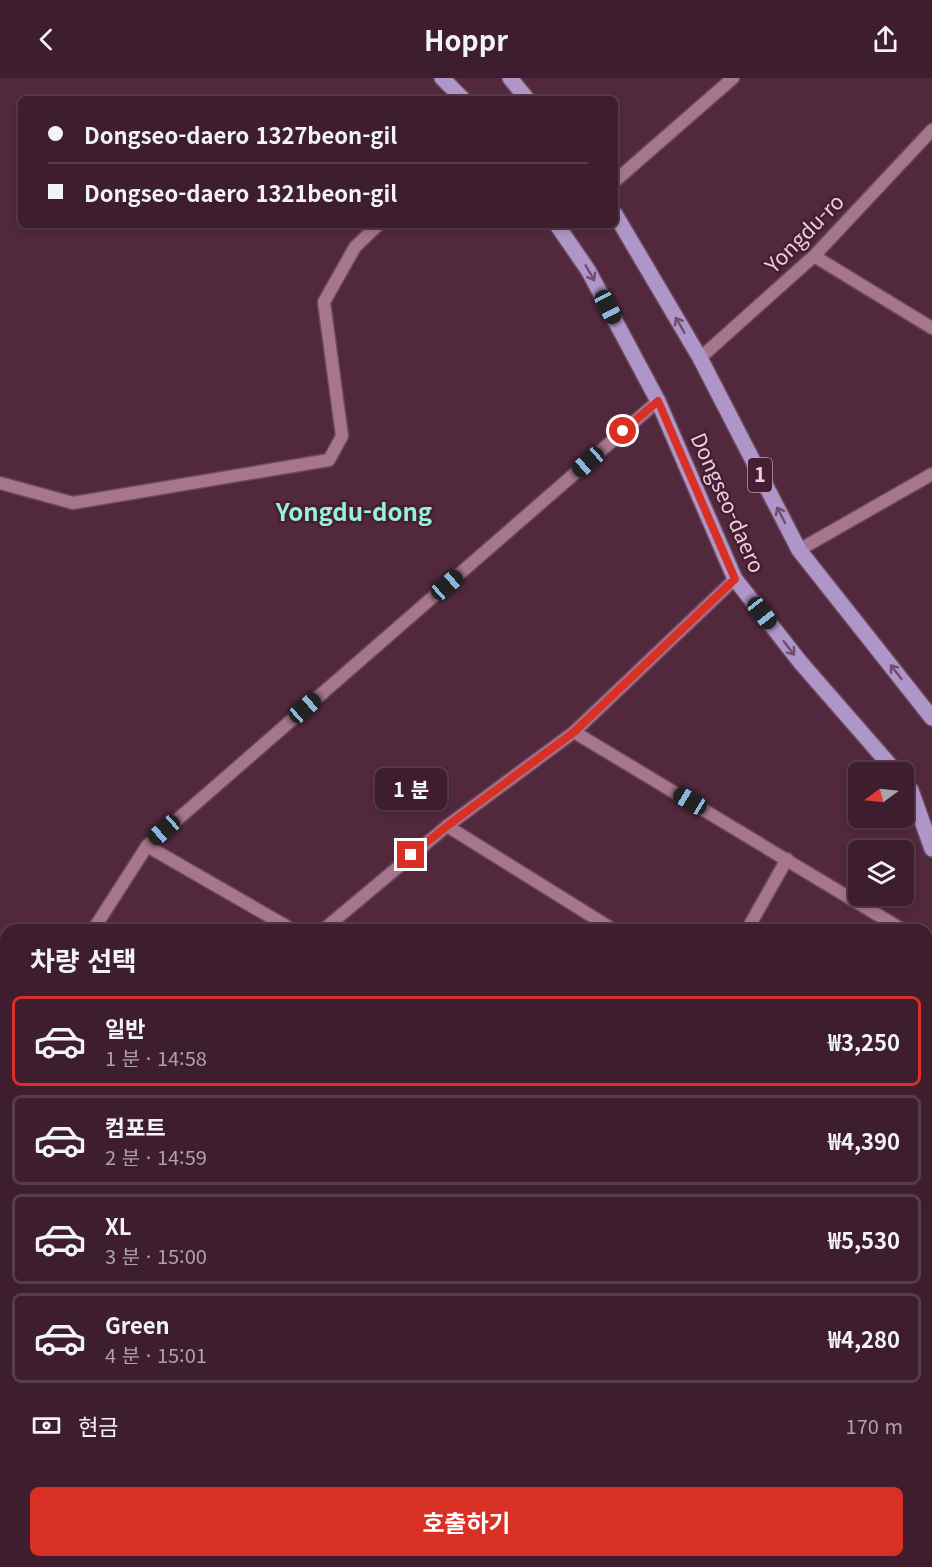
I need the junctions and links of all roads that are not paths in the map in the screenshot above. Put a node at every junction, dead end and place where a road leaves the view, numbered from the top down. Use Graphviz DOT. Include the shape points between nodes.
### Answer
graph roads {
  1 [pos="442,78"];
  2 [pos="510,78"];
  3 [pos="733,78"];
  4 [pos="460,96"];
  5 [pos="525,96"];
  6 [pos="932,130"];
  7 [pos="618,178"];
  8 [pos="618,219"];
  9 [pos="375,228"];
  10 [pos="559,228"];
  11 [pos="814,256"];
  12 [pos="932,328"];
  13 [pos="700,358"];
  14 [pos="658,401"];
  15 [pos="932,474"];
  16 [pos="0,483"];
  17 [pos="799,550"];
  18 [pos="735,579"];
  19 [pos="932,718"];
  20 [pos="574,732"];
  21 [pos="887,762"];
  22 [pos="914,793"];
  23 [pos="914,803"];
  24 [pos="932,815"];
  25 [pos="447,826"];
  26 [pos="147,846"];
  27 [pos="932,849"];
  28 [pos="787,859"];
  29 [pos="97,924"];
  30 [pos="283,924"];
  31 [pos="330,924"];
  32 [pos="604,924"];
  33 [pos="750,924"];
  34 [pos="893,924"];
  1 -- 4 [label="main road"];
  2 -- 5 [label="main road"];
  3 -- 7 [label="street"];
  6 -- 11 [label="street, Yongdu-ro"];
  13 -- 8 [label="main road, Dongseo-daero / 1, one-way"];
  9 -- 16 [label="street" via="355,247 324,302 342,436 329,460 73,503"];
  10 -- 14 [label="main road, Dongseo-daero, one-way" via="588,270"];
  11 -- 12 [label="street"];
  11 -- 13 [label="street, Yongdu-ro"];
  17 -- 13 [label="main road, Dongseo-daero / 1, one-way"];
  14 -- 18 [label="main road, Dongseo-daero"];
  14 -- 26 [label="street"];
  15 -- 17 [label="street"];
  19 -- 17 [label="main road, Dongseo-daero / 1, one-way"];
  18 -- 20 [label="street"];
  18 -- 21 [label="main road, Dongseo-daero, one-way"];
  20 -- 25 [label="street"];
  20 -- 28 [label="street"];
  22 -- 24 [label="main road"];
  23 -- 27 [label="main road"];
  25 -- 31 [label="street"];
  25 -- 32 [label="street"];
  26 -- 29 [label="street"];
  26 -- 30 [label="street"];
  28 -- 33 [label="street"];
  28 -- 34 [label="street"];
}
